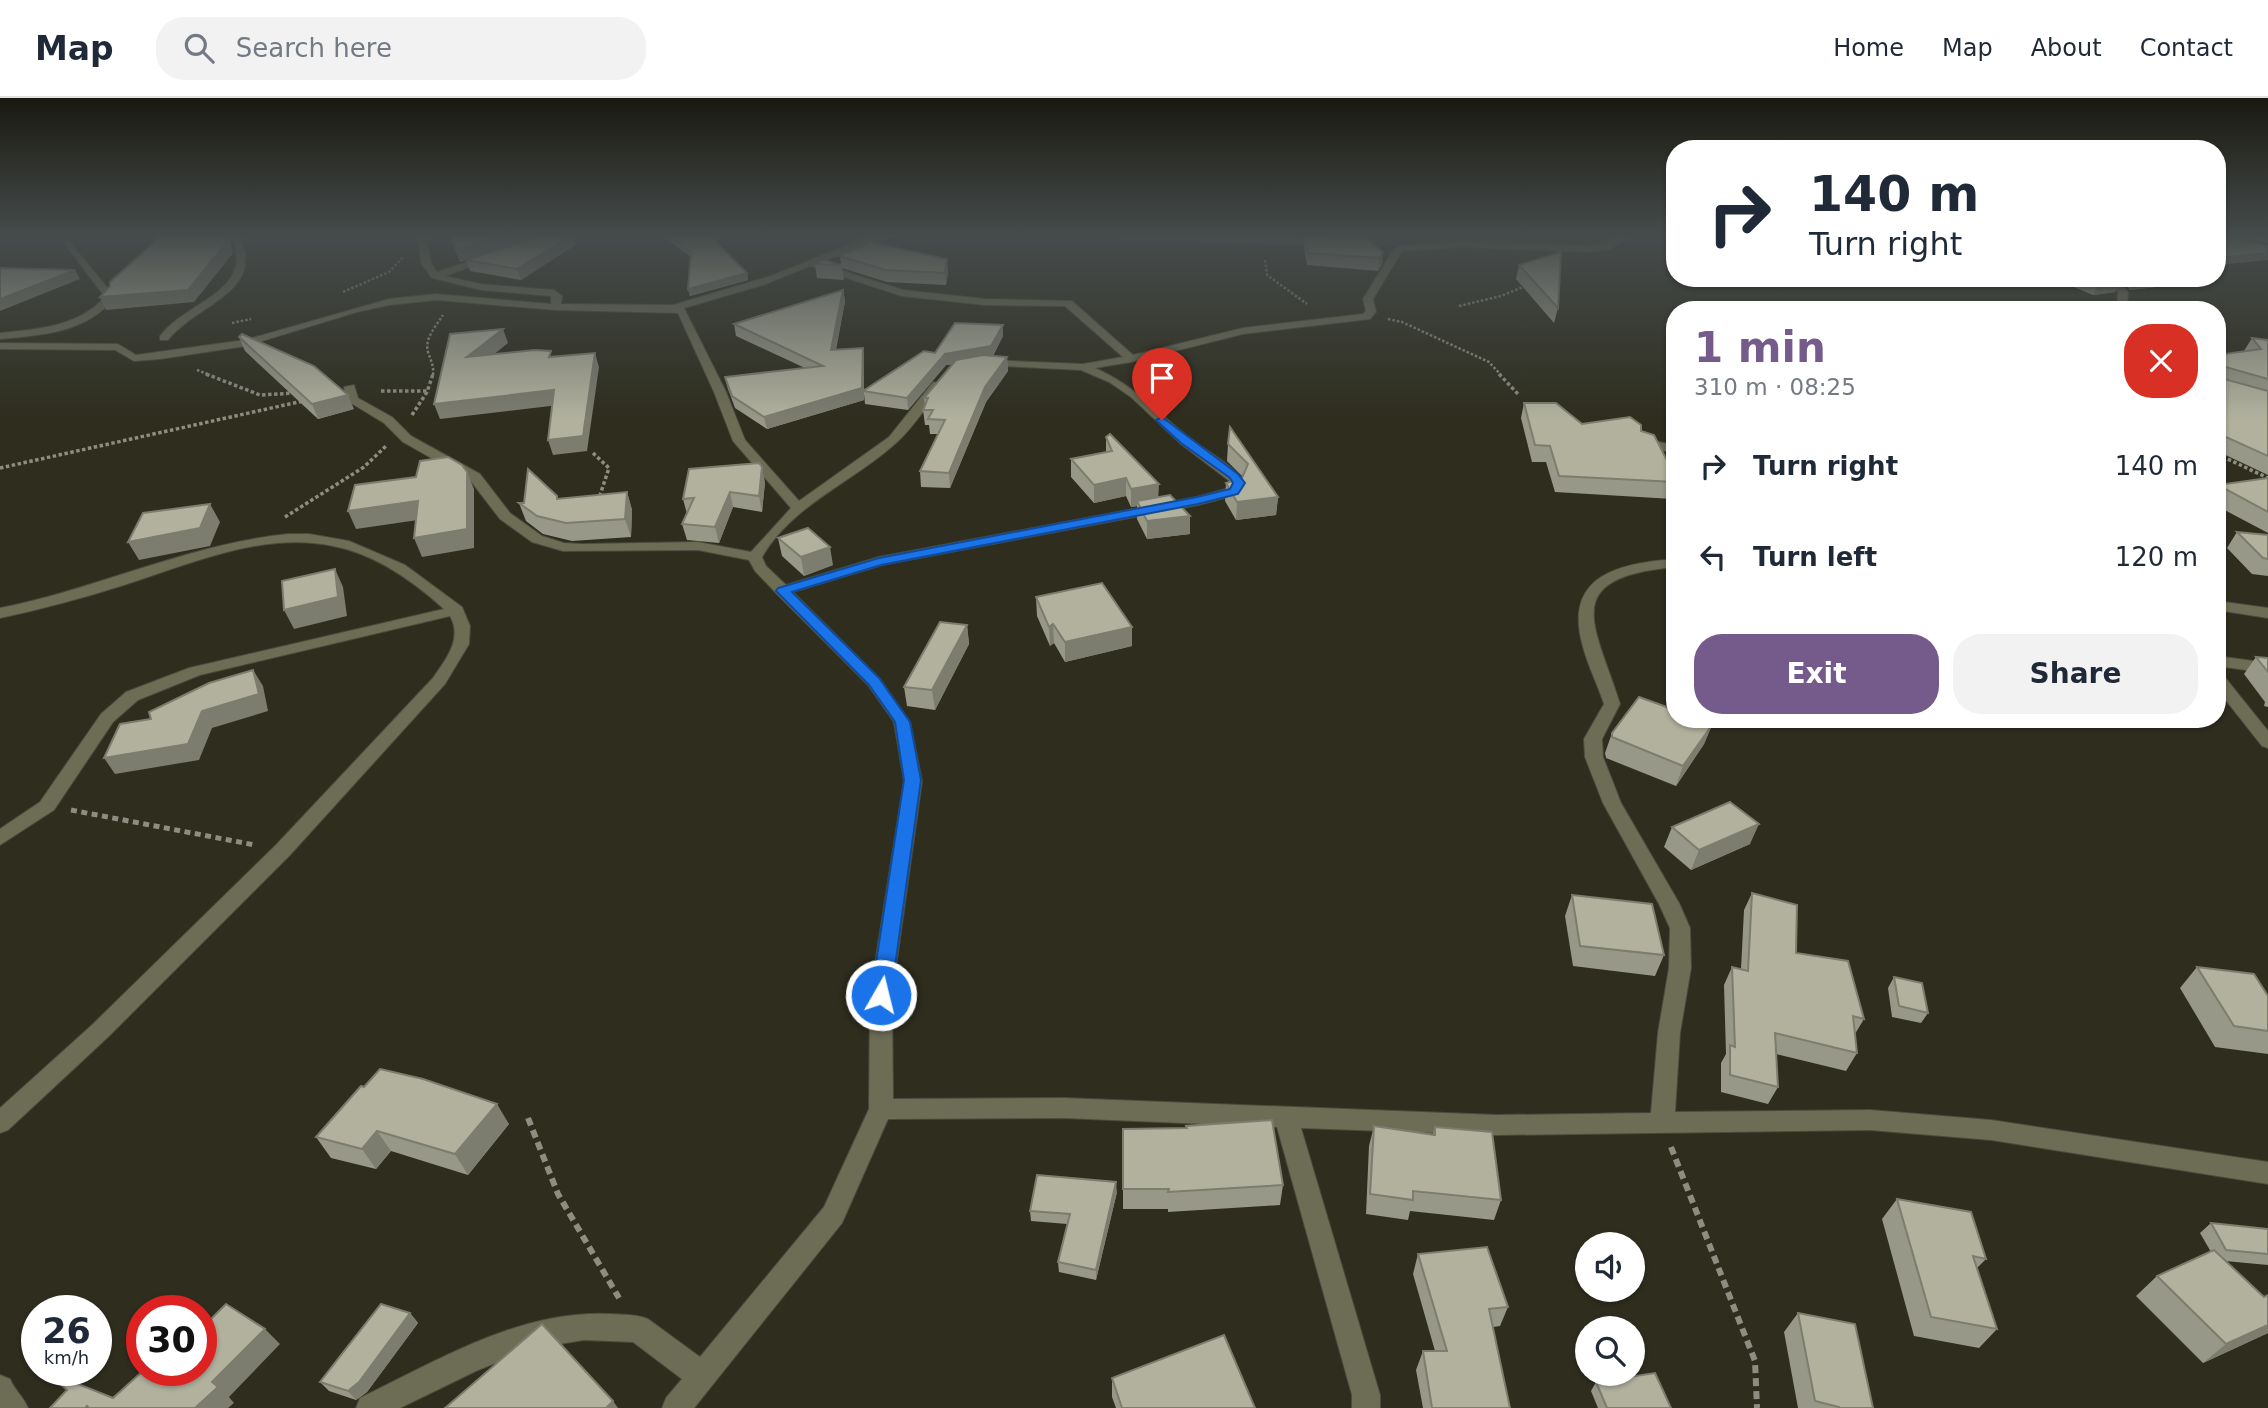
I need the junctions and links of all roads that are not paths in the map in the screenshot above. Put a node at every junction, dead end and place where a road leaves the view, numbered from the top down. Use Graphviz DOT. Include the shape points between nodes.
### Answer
graph roads {
  1 [pos="110,297"];
  2 [pos="213,297"];
  3 [pos="435,297"];
  4 [pos="438,297"];
  5 [pos="557,297"];
  6 [pos="707,297"];
  7 [pos="940,297"];
  8 [pos="1369,297"];
  9 [pos="556,307"];
  10 [pos="673,307"];
  11 [pos="0,336"];
  12 [pos="164,338"];
  13 [pos="0,346"];
  14 [pos="1131,359"];
  15 [pos="1083,367"];
  16 [pos="350,389"];
  17 [pos="1643,443"];
  18 [pos="1666,447"];
  19 [pos="798,508"];
  20 [pos="755,557"];
  21 [pos="1666,564"];
  22 [pos="782,591"];
  23 [pos="2226,607"];
  24 [pos="457,610"];
  25 [pos="0,613"];
  26 [pos="2268,613"];
  27 [pos="2226,663"];
  28 [pos="2268,668"];
  29 [pos="2226,689"];
  30 [pos="2268,742"];
  31 [pos="0,838"];
  32 [pos="881,1109"];
  33 [pos="1286,1117"];
  34 [pos="0,1122"];
  35 [pos="1662,1123"];
  36 [pos="2268,1173"];
  37 [pos="703,1377"];
  38 [pos="0,1389"];
  39 [pos="14,1408"];
  40 [pos="370,1408"];
  41 [pos="676,1408"];
  42 [pos="1366,1408"];
  1 -- 11 [label="street" via="84,319"];
  2 -- 12 [label="street" via="182,318"];
  3 -- 13 [label="street" via="354,310 246,343 160,356 134,358 110,346"];
  4 -- 9 [label="street"];
  5 -- 9 [label="street"];
  6 -- 10 [label="street"];
  7 -- 14 [label="street" via="1068,303"];
  8 -- 14 [label="street" via="1370,315 1243,331"];
  9 -- 10 [label="street"];
  10 -- 19 [label="street" via="682,311 739,441"];
  14 -- 15 [label="street"];
  15 -- 19 [label="street" via="959,366 893,440"];
  15 -- 22 [label="street" via="1135,395 1185,441 1234,476 1239,483 1234,491 879,561"];
  16 -- 20 [label="street" via="352,400 388,419 407,439 475,477 505,516 537,539 582,548 698,546"];
  17 -- 18 [label="street"];
  19 -- 20 [label="street"];
  20 -- 22 [label="street"];
  21 -- 35 [label="street" via="1618,571 1592,590 1588,604 1588,637 1612,704 1593,739 1594,757 1612,803 1680,928 1680,968"];
  22 -- 32 [label="street" via="874,682 902,722 912,780 881,995"];
  23 -- 26 [label="street"];
  24 -- 25 [label="street" via="422,582 370,555 331,541 288,539 236,546 43,605"];
  24 -- 31 [label="street" via="195,671 132,696 107,718 47,806"];
  24 -- 34 [label="street" via="465,630 460,649 439,681 283,850 100,1031"];
  27 -- 28 [label="street"];
  29 -- 30 [label="street"];
  32 -- 33 [label="street" via="1064,1108"];
  32 -- 37 [label="street" via="833,1215"];
  33 -- 35 [label="street" via="1497,1125"];
  33 -- 42 [label="street"];
  35 -- 36 [label="street" via="1870,1120 1991,1130"];
  37 -- 40 [label="street" via="638,1329 584,1326 528,1335"];
  37 -- 41 [label="street"];
  38 -- 39 [label="street"];
}
